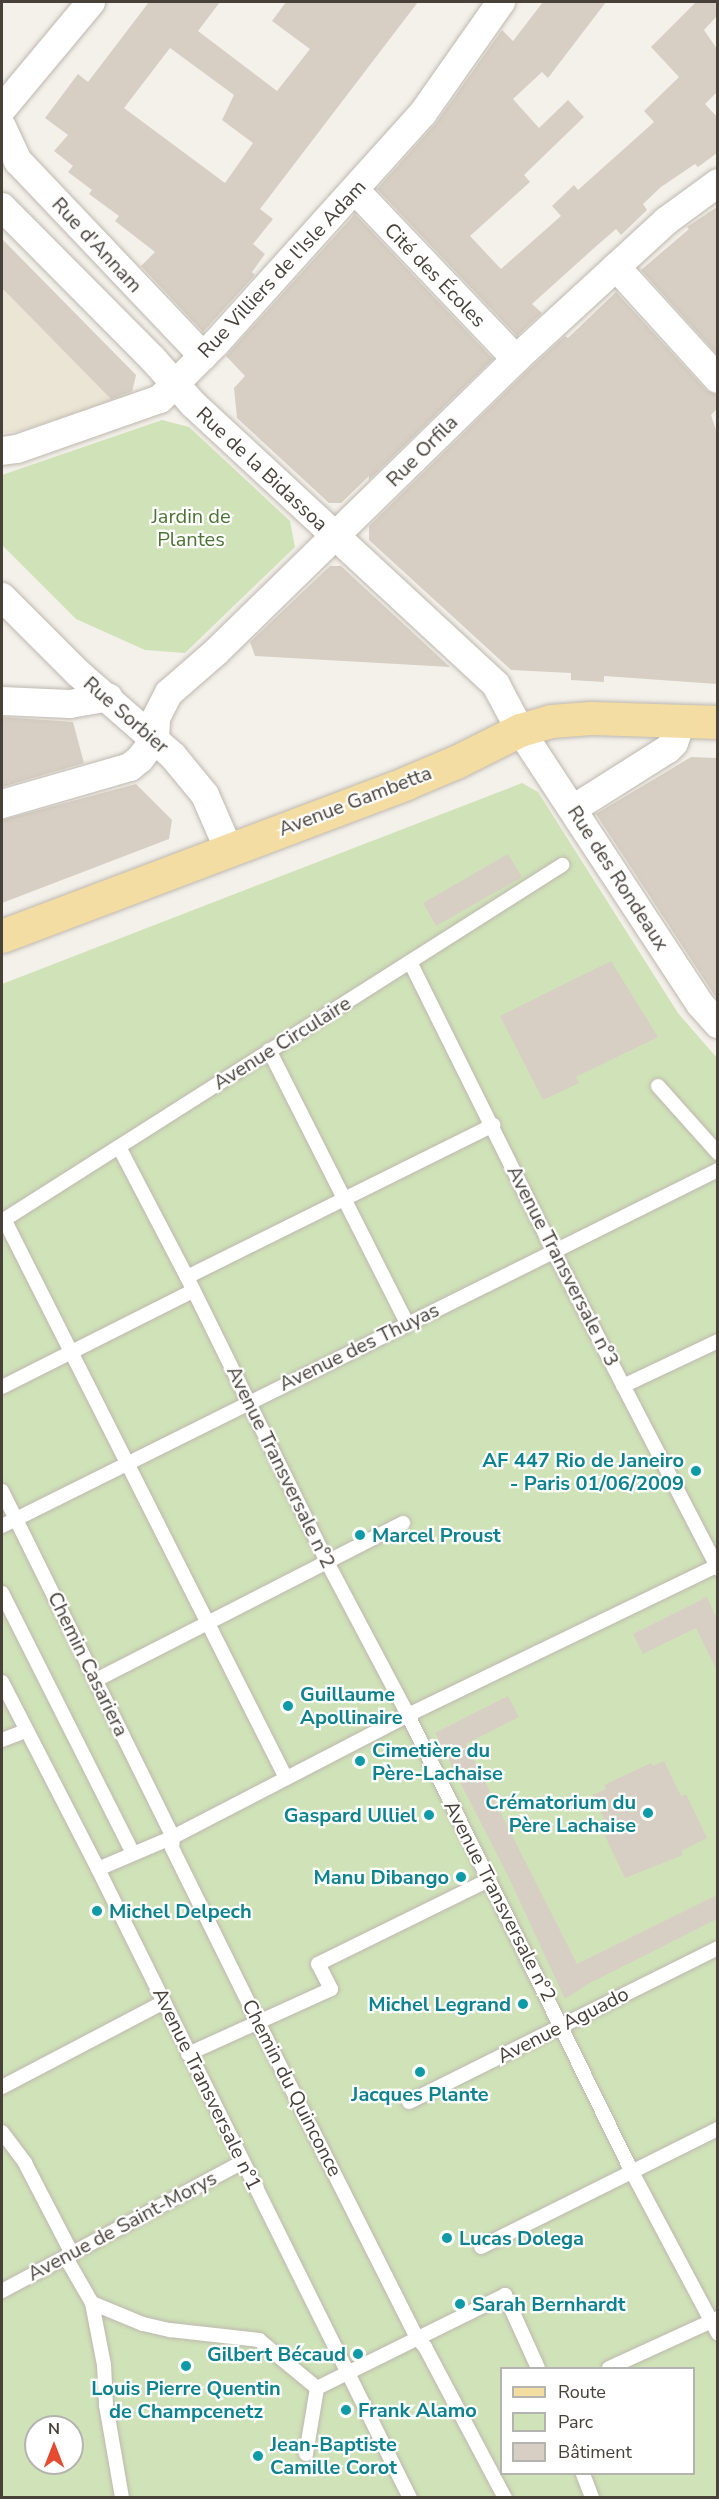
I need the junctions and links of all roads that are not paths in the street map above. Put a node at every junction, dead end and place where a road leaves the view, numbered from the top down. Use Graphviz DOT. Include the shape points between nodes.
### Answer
graph roads {
  1 [pos="91,2"];
  2 [pos="501,2"];
  3 [pos="2,109"];
  4 [pos="2,127"];
  5 [pos="717,183"];
  6 [pos="355,190"];
  7 [pos="2,207"];
  8 [pos="616,267"];
  9 [pos="203,356"];
  10 [pos="516,359"];
  11 [pos="717,379"];
  12 [pos="176,384"];
  13 [pos="2,451"];
  14 [pos="335,536"];
  15 [pos="2,597"];
  16 [pos="108,697"];
  17 [pos="2,701"];
  18 [pos="681,721"];
  19 [pos="717,722"];
  20 [pos="520,730"];
  21 [pos="155,739"];
  22 [pos="2,804"];
  23 [pos="573,809"];
  24 [pos="228,849"];
  25 [pos="562,866"];
  26 [pos="2,936"];
  27 [pos="410,962"];
  28 [pos="717,1024"];
  29 [pos="269,1050"];
  30 [pos="658,1086"];
  31 [pos="493,1125"];
  32 [pos="119,1147"];
  33 [pos="717,1153"];
  34 [pos="717,1170"];
  35 [pos="345,1198"];
  36 [pos="3,1220"];
  37 [pos="554,1252"];
  38 [pos="187,1277"];
  39 [pos="194,1291"];
  40 [pos="407,1323"];
  41 [pos="717,1341"];
  42 [pos="70,1353"];
  43 [pos="623,1386"];
  44 [pos="2,1387"];
  45 [pos="249,1401"];
  46 [pos="127,1465"];
  47 [pos="2,1491"];
  48 [pos="17,1520"];
  49 [pos="403,1523"];
  50 [pos="2,1526"];
  51 [pos="327,1562"];
  52 [pos="717,1567"];
  53 [pos="2,1593"];
  54 [pos="208,1624"];
  55 [pos="96,1680"];
  56 [pos="2,1682"];
  57 [pos="408,1715"];
  58 [pos="25,1731"];
  59 [pos="2,1740"];
  60 [pos="286,1778"];
  61 [pos="173,1837"];
  62 [pos="133,1853"];
  63 [pos="98,1869"];
  64 [pos="489,1880"];
  65 [pos="716,1951"];
  66 [pos="164,2002"];
  67 [pos="259,2024"];
  68 [pos="562,2026"];
  69 [pos="188,2054"];
  70 [pos="2,2087"];
  71 [pos="409,2103"];
  72 [pos="717,2129"];
  73 [pos="2,2132"];
  74 [pos="243,2162"];
  75 [pos="632,2172"];
  76 [pos="481,2247"];
  77 [pos="70,2254"];
  78 [pos="2,2290"];
  79 [pos="92,2303"];
  80 [pos="715,2324"];
  81 [pos="417,2338"];
  82 [pos="538,2367"];
  83 [pos="611,2367"];
  84 [pos="349,2374"];
  85 [pos="317,2388"];
  86 [pos="306,2454"];
  87 [pos="583,2475"];
  88 [pos="122,2498"];
  89 [pos="410,2498"];
  90 [pos="505,2498"];
  91 [pos="592,2498"];
  1 -- 3 [label="street"];
  2 -- 6 [label="street, Rue Villiers de l'Isle Adam" via="423,113"];
  4 -- 9 [label="street, Rue d'Annam" via="18,161"];
  5 -- 8 [label="street, Rue Orfila" via="666,221"];
  6 -- 9 [label="street, Rue Villiers de l'Isle Adam"];
  6 -- 10 [label="street, Cité des Écoles"];
  7 -- 12 [label="street, Rue de la Bidassoa"];
  8 -- 10 [label="street, Rue Orfila"];
  8 -- 11 [label="street"];
  9 -- 12 [label="street, Rue Villiers de l'Isle Adam"];
  10 -- 14 [label="street, Rue Orfila"];
  12 -- 13 [label="street, Rue Villiers de l'Isle Adam" via="147,406"];
  12 -- 14 [label="street, Rue de la Bidassoa"];
  14 -- 20 [label="street, Rue de la Bidassoa" via="496,685"];
  14 -- 21 [label="street, Rue Orfila" via="216,652 168,693 156,718"];
  15 -- 16 [label="street, Rue Sorbier" via="78,674"];
  16 -- 17 [label="street" via="70,704"];
  16 -- 21 [label="street, Rue Sorbier"];
  18 -- 19 [label="main road, Avenue Gambetta"];
  18 -- 20 [label="main road, Avenue Gambetta" via="591,718"];
  18 -- 23 [label="street" via="668,749"];
  20 -- 23 [label="street, Rue des Rondeaux"];
  20 -- 24 [label="main road, Avenue Gambetta" via="406,783"];
  21 -- 22 [label="street" via="130,767"];
  21 -- 24 [label="street, Rue Sorbier" via="205,795"];
  23 -- 28 [label="street, Rue des Rondeaux"];
  24 -- 26 [label="main road, Avenue Gambetta"];
  25 -- 27 [label="lane, Avenue Circulaire"];
  27 -- 29 [label="lane, Avenue Circulaire"];
  27 -- 31 [label="lane, Avenue Transversale n°3"];
  29 -- 32 [label="lane, Avenue Circulaire"];
  29 -- 35 [label="lane"];
  30 -- 33 [label="lane"];
  31 -- 35 [label="lane"];
  31 -- 37 [label="lane, Avenue Transversale n°3"];
  32 -- 36 [label="lane, Avenue Circulaire"];
  32 -- 38 [label="lane, Avenue Transversale n°2"];
  34 -- 37 [label="lane, Avenue des Thuyas"];
  35 -- 38 [label="lane"];
  35 -- 40 [label="lane"];
  36 -- 42 [label="lane"];
  37 -- 40 [label="lane, Avenue des Thuyas"];
  37 -- 43 [label="lane, Avenue Transversale n°3"];
  38 -- 39 [label="lane, Avenue Transversale n°2"];
  39 -- 42 [label="lane"];
  39 -- 45 [label="lane, Avenue Transversale n°2"];
  40 -- 45 [label="lane, Avenue des Thuyas"];
  41 -- 43 [label="lane"];
  42 -- 44 [label="lane"];
  42 -- 46 [label="lane"];
  43 -- 52 [label="lane, Avenue Transversale n°3"];
  45 -- 46 [label="lane, Avenue des Thuyas"];
  45 -- 51 [label="lane, Avenue Transversale n°2"];
  46 -- 48 [label="lane, Avenue des Thuyas"];
  46 -- 54 [label="lane"];
  47 -- 48 [label="lane, Chemin Casariera"];
  48 -- 50 [label="lane, Avenue des Thuyas"];
  48 -- 55 [label="lane, Chemin Casariera"];
  49 -- 51 [label="lane"];
  51 -- 54 [label="lane"];
  51 -- 57 [label="lane, Avenue Transversale n°2"];
  52 -- 57 [label="lane"];
  53 -- 62 [label="lane"];
  54 -- 55 [label="lane"];
  54 -- 60 [label="lane"];
  55 -- 61 [label="lane, Chemin Casariera"];
  56 -- 58 [label="lane, Avenue Transversale n°1"];
  57 -- 60 [label="lane"];
  57 -- 64 [label="lane, Avenue Transversale n°2"];
  58 -- 59 [label="lane"];
  58 -- 63 [label="lane, Avenue Transversale n°1"];
  60 -- 61 [label="lane"];
  61 -- 62 [label="lane"];
  61 -- 67 [label="lane, Chemin du Quinconce" via="172,1848"];
  62 -- 63 [label="lane"];
  63 -- 66 [label="lane, Avenue Transversale n°1"];
  64 -- 67 [label="lane" via="318,1964 331,1989"];
  64 -- 68 [label="lane, Avenue Transversale n°2"];
  65 -- 68 [label="lane, Avenue Aguado"];
  66 -- 69 [label="lane, Avenue Transversale n°1"];
  66 -- 70 [label="lane"];
  67 -- 69 [label="lane"];
  67 -- 81 [label="lane, Chemin du Quinconce"];
  68 -- 71 [label="lane, Avenue Aguado"];
  68 -- 75 [label="lane, Avenue Transversale n°2"];
  69 -- 74 [label="lane, Avenue Transversale n°1"];
  72 -- 75 [label="lane"];
  73 -- 77 [label="lane" via="25,2163"];
  74 -- 77 [label="lane, Avenue de Saint-Morys"];
  74 -- 84 [label="lane, Avenue Transversale n°1"];
  75 -- 76 [label="lane"];
  75 -- 80 [label="lane, Avenue Transversale n°2"];
  77 -- 78 [label="lane, Avenue de Saint-Morys"];
  77 -- 79 [label="lane" via="69,2263"];
  79 -- 85 [label="lane" via="143,2324 170,2330 259,2340"];
  79 -- 88 [label="lane"];
  80 -- 83 [label="lane"];
  81 -- 82 [label="lane" via="505,2295"];
  81 -- 84 [label="lane"];
  81 -- 90 [label="lane, Chemin du Quinconce"];
  84 -- 85 [label="lane"];
  84 -- 89 [label="lane, Avenue Transversale n°1"];
  85 -- 86 [label="lane"];
  87 -- 91 [label="lane"];
}
